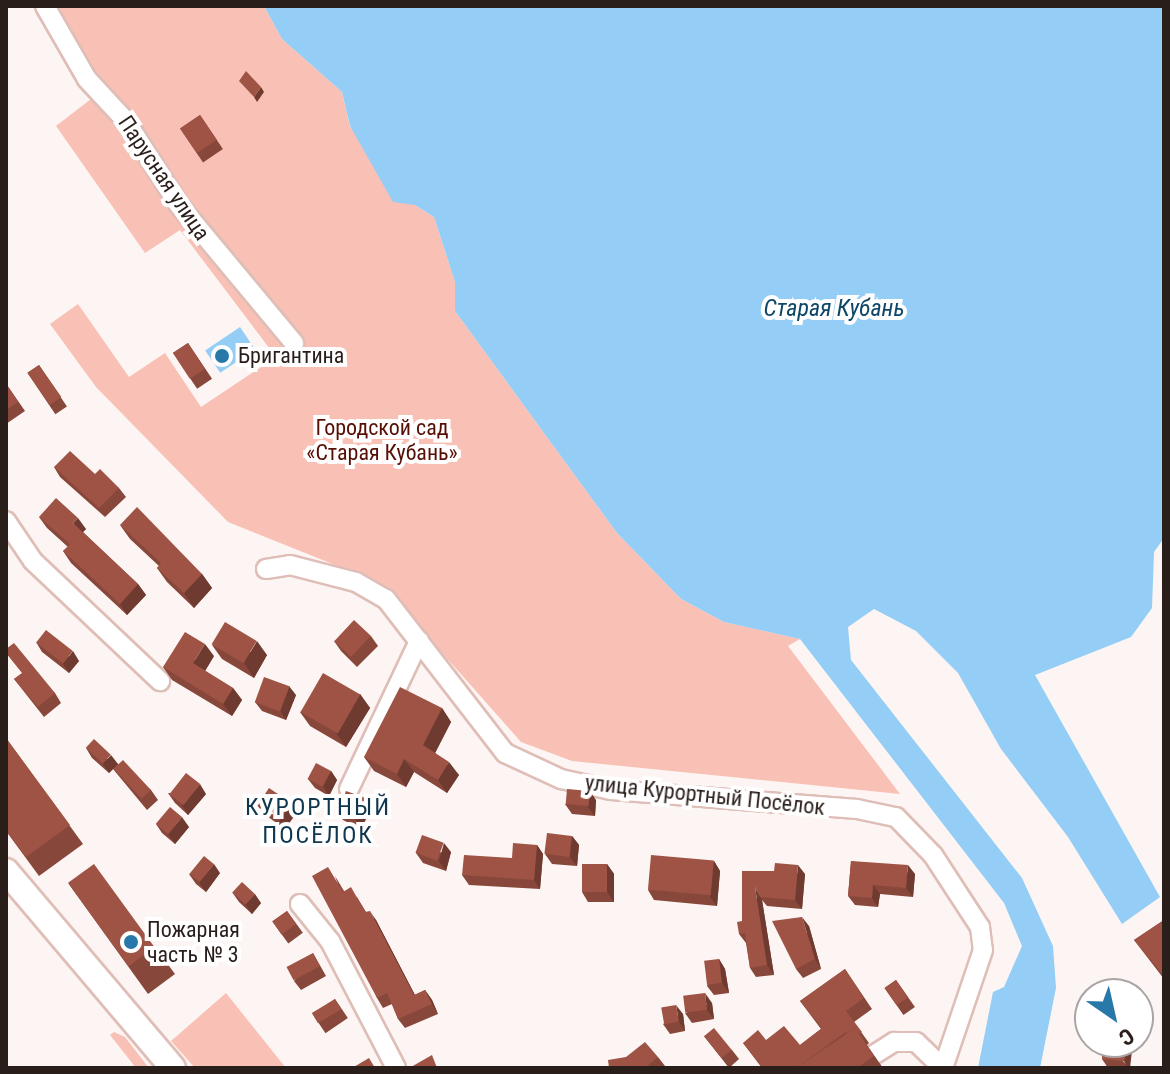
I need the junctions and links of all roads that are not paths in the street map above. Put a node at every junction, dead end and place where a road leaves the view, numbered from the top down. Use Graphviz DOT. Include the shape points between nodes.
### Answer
graph roads {
  1 [pos="45,6"];
  2 [pos="294,343"];
  3 [pos="6,521"];
  4 [pos="266,569"];
  5 [pos="419,641"];
  6 [pos="160,681"];
  7 [pos="349,789"];
  8 [pos="6,871"];
  9 [pos="300,904"];
  10 [pos="173,1068"];
  11 [pos="396,1068"];
  12 [pos="853,1068"];
  13 [pos="943,1068"];
  1 -- 2 [label="street, Парусная улица" via="87,79 126,121 184,212"];
  3 -- 6 [label="street" via="33,561"];
  4 -- 5 [label="street, улица Курортный Посёлок" via="290,565 356,582 386,599"];
  5 -- 7 [label="street"];
  5 -- 13 [label="street, улица Курортный Посёлок" via="505,753 561,779 611,790 857,809 896,817 933,855 980,927 983,950"];
  8 -- 10 [label="street"];
  9 -- 11 [label="street" via="330,941"];
  12 -- 13 [label="street" via="894,1042 916,1042"];
}
